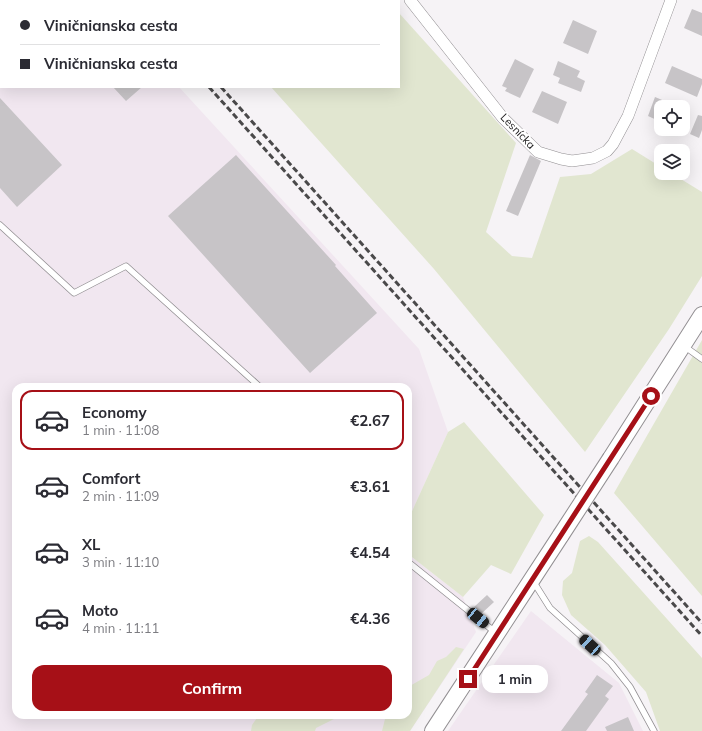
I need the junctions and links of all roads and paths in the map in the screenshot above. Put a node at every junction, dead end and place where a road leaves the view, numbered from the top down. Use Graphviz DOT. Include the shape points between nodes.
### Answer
graph roads {
  1 [pos="410,0"];
  2 [pos="671,0"];
  3 [pos="0,225"];
  4 [pos="702,314"];
  5 [pos="683,346"];
  6 [pos="702,359"];
  7 [pos="256,383"];
  8 [pos="412,565"];
  9 [pos="532,579"];
  10 [pos="497,634"];
  11 [pos="433,731"];
  12 [pos="654,731"];
  1 -- 2 [label="street, Lesnícka" via="503,118 538,152 572,160 593,158 607,151 613,144 628,116"];
  3 -- 7 [label="lane" via="74,293 126,266"];
  4 -- 5 [label="main road"];
  5 -- 6 [label="lane"];
  5 -- 9 [label="main road, bridge"];
  8 -- 10 [label="lane"];
  9 -- 10 [label="main road"];
  9 -- 12 [label="lane" via="550,608 616,669 630,687"];
  10 -- 11 [label="main road"];
}
